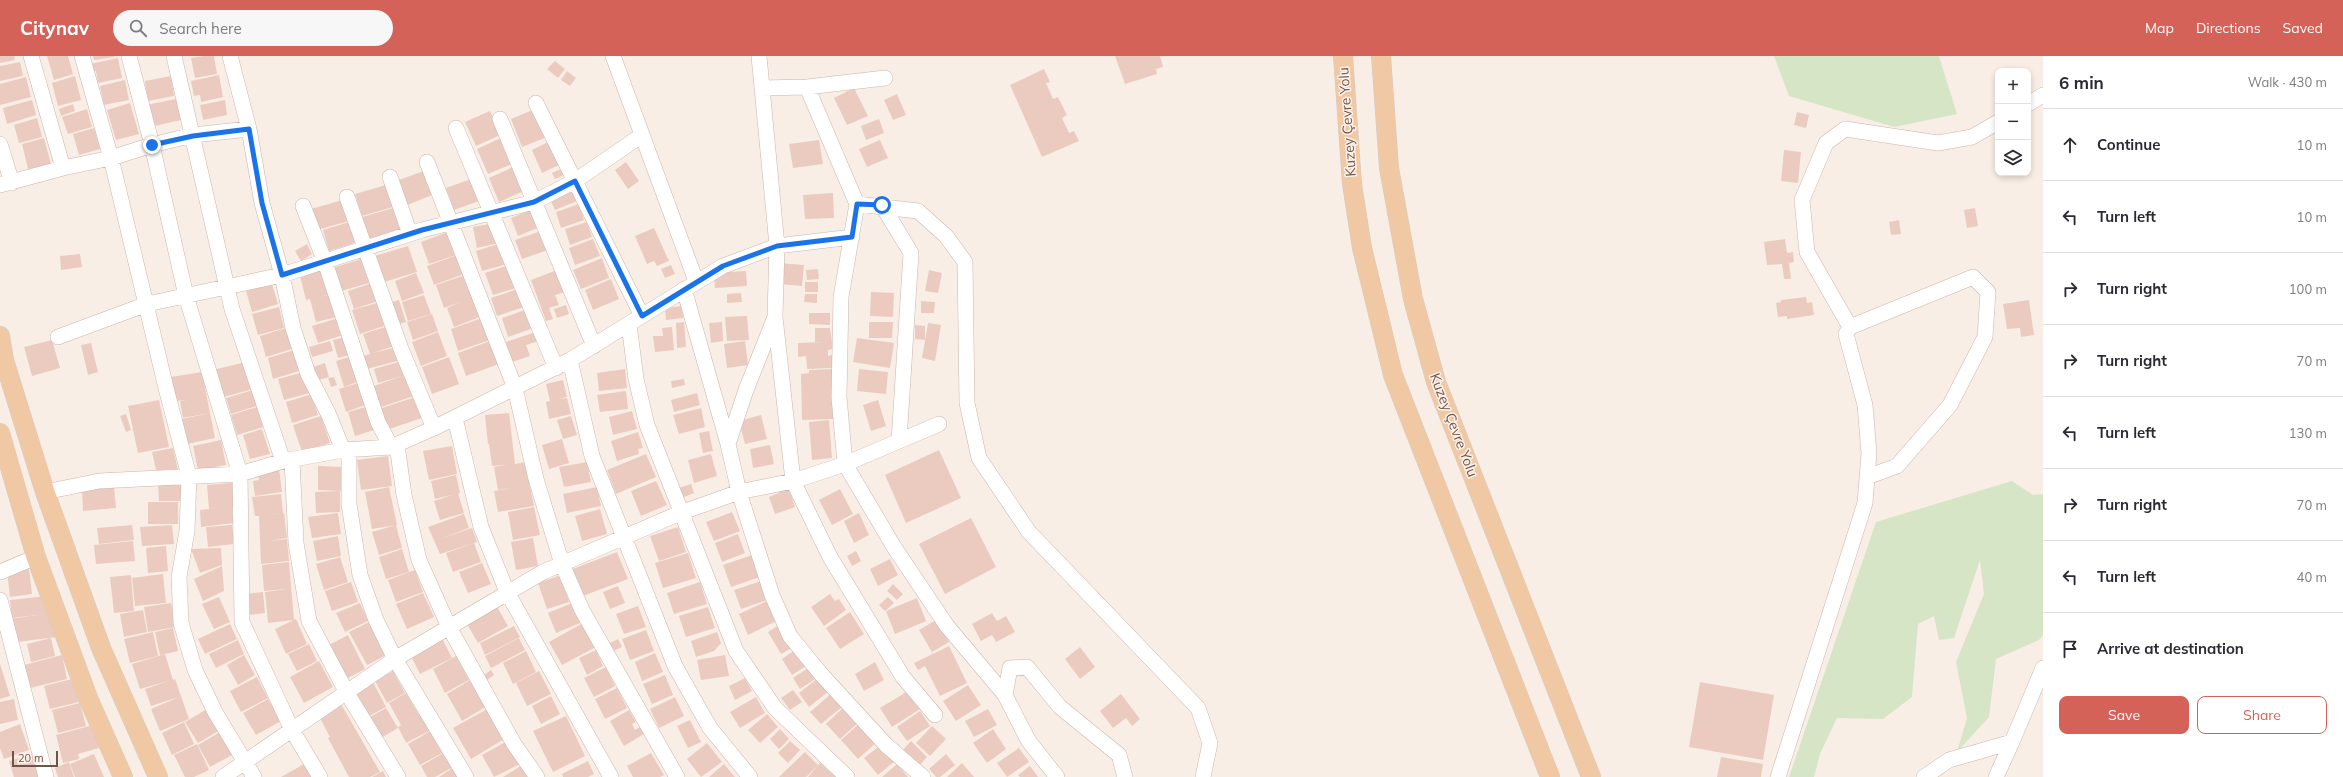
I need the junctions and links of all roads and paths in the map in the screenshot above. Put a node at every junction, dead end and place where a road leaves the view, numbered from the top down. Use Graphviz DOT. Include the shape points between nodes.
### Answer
graph roads {
  1 [pos="31,56"];
  2 [pos="82,56"];
  3 [pos="129,56"];
  4 [pos="174,56"];
  5 [pos="230,56"];
  6 [pos="613,56"];
  7 [pos="759,56"];
  8 [pos="1343,56"];
  9 [pos="1380,56"];
  10 [pos="885,78"];
  11 [pos="762,88"];
  12 [pos="807,88"];
  13 [pos="2043,95"];
  14 [pos="2031,102"];
  15 [pos="536,104"];
  16 [pos="500,118"];
  17 [pos="1995,124"];
  18 [pos="456,128"];
  19 [pos="249,129"];
  20 [pos="642,135"];
  21 [pos="193,136"];
  22 [pos="0,144"];
  23 [pos="152,145"];
  24 [pos="111,158"];
  25 [pos="427,162"];
  26 [pos="63,168"];
  27 [pos="390,177"];
  28 [pos="575,181"];
  29 [pos="6,184"];
  30 [pos="347,198"];
  31 [pos="534,202"];
  32 [pos="857,204"];
  33 [pos="882,205"];
  34 [pos="303,206"];
  35 [pos="492,213"];
  36 [pos="450,223"];
  37 [pos="410,234"];
  38 [pos="852,237"];
  39 [pos="777,246"];
  40 [pos="366,249"];
  41 [pos="325,262"];
  42 [pos="282,275"];
  43 [pos="690,285"];
  44 [pos="227,287"];
  45 [pos="186,296"];
  46 [pos="147,304"];
  47 [pos="775,317"];
  48 [pos="636,320"];
  49 [pos="1850,327"];
  50 [pos="0,336"];
  51 [pos="58,337"];
  52 [pos="594,346"];
  53 [pos="570,360"];
  54 [pos="556,368"];
  55 [pos="515,388"];
  56 [pos="455,418"];
  57 [pos="939,424"];
  58 [pos="434,428"];
  59 [pos="0,433"];
  60 [pos="899,441"];
  61 [pos="728,444"];
  62 [pos="394,446"];
  63 [pos="346,450"];
  64 [pos="288,460"];
  65 [pos="845,464"];
  66 [pos="240,474"];
  67 [pos="189,476"];
  68 [pos="1867,477"];
  69 [pos="793,481"];
  70 [pos="45,492"];
  71 [pos="739,492"];
  72 [pos="680,513"];
  73 [pos="624,538"];
  74 [pos="36,557"];
  75 [pos="562,564"];
  76 [pos="0,572"];
  77 [pos="507,592"];
  78 [pos="0,600"];
  79 [pos="449,627"];
  80 [pos="394,659"];
  81 [pos="2043,668"];
  82 [pos="347,693"];
  83 [pos="1005,696"];
  84 [pos="935,715"];
  85 [pos="292,730"];
  86 [pos="2012,742"];
  87 [pos="245,761"];
  88 [pos="46,777"];
  89 [pos="123,777"];
  90 [pos="158,777"];
  91 [pos="223,777"];
  92 [pos="254,777"];
  93 [pos="320,777"];
  94 [pos="398,777"];
  95 [pos="466,777"];
  96 [pos="537,777"];
  97 [pos="612,777"];
  98 [pos="677,777"];
  99 [pos="750,777"];
  100 [pos="847,777"];
  101 [pos="923,777"];
  102 [pos="1057,777"];
  103 [pos="1124,777"];
  104 [pos="1203,777"];
  105 [pos="1550,777"];
  106 [pos="1591,777"];
  107 [pos="1778,777"];
  108 [pos="1924,777"];
  109 [pos="1996,777"];
  1 -- 26 [label="street"];
  2 -- 24 [label="street"];
  3 -- 23 [label="street"];
  4 -- 21 [label="street"];
  5 -- 19 [label="street"];
  6 -- 20 [label="street"];
  7 -- 11 [label="street"];
  8 -- 105 [label="main road, Kuzey Çevre Yolu" via="1352,184 1362,248 1393,375"];
  9 -- 106 [label="main road, Kuzey Çevre Yolu" via="1389,168 1413,299 1436,382"];
  10 -- 12 [label="street"];
  11 -- 12 [label="street"];
  11 -- 39 [label="street"];
  12 -- 32 [label="street"];
  13 -- 14 [label="street"];
  15 -- 28 [label="street"];
  16 -- 31 [label="street"];
  17 -- 49 [label="street" via="1972,137 1938,143 1844,129 1826,143 1802,200 1807,252"];
  18 -- 35 [label="street"];
  19 -- 21 [label="street"];
  19 -- 42 [label="street" via="262,203"];
  20 -- 28 [label="street"];
  20 -- 43 [label="street"];
  21 -- 23 [label="street"];
  21 -- 44 [label="street"];
  22 -- 29 [label="street"];
  23 -- 24 [label="street"];
  23 -- 45 [label="street"];
  24 -- 26 [label="street"];
  24 -- 46 [label="street"];
  25 -- 36 [label="street"];
  26 -- 29 [label="street"];
  27 -- 37 [label="street"];
  28 -- 31 [label="street"];
  28 -- 48 [label="street"];
  30 -- 40 [label="street"];
  31 -- 35 [label="street"];
  31 -- 52 [label="street"];
  32 -- 33 [label="street"];
  32 -- 38 [label="street"];
  33 -- 60 [label="street" via="911,253"];
  33 -- 104 [label="street" via="918,211 946,236 965,262 967,403 979,458 1029,532 1198,708 1210,743"];
  34 -- 41 [label="street"];
  35 -- 36 [label="street"];
  35 -- 54 [label="street"];
  36 -- 37 [label="street"];
  36 -- 55 [label="street"];
  37 -- 40 [label="street"];
  38 -- 39 [label="street"];
  38 -- 65 [label="street" via="841,297 839,397"];
  39 -- 43 [label="street" via="723,266"];
  39 -- 47 [label="street"];
  40 -- 41 [label="street"];
  40 -- 58 [label="street"];
  41 -- 42 [label="street"];
  41 -- 62 [label="street" via="378,422"];
  42 -- 44 [label="street"];
  42 -- 63 [label="street" via="293,328 308,374"];
  43 -- 48 [label="street"];
  43 -- 61 [label="street"];
  44 -- 45 [label="street"];
  44 -- 64 [label="street" via="232,309"];
  45 -- 46 [label="street"];
  45 -- 66 [label="street"];
  46 -- 51 [label="street"];
  46 -- 67 [label="street"];
  47 -- 61 [label="street"];
  47 -- 69 [label="street"];
  48 -- 52 [label="street"];
  48 -- 72 [label="street" via="636,379 647,425"];
  49 -- 68 [label="street" via="1846,334 1865,405 1869,453"];
  49 -- 68 [label="street" via="1973,277 1988,292 1985,337 1950,405 1897,466"];
  50 -- 70 [label="main road" via="4,360"];
  52 -- 53 [label="street"];
  53 -- 54 [label="street"];
  53 -- 73 [label="street" via="592,456"];
  54 -- 55 [label="street"];
  55 -- 56 [label="street"];
  55 -- 75 [label="street" via="536,479"];
  56 -- 58 [label="street"];
  56 -- 77 [label="street" via="481,527"];
  57 -- 60 [label="street"];
  58 -- 62 [label="street"];
  59 -- 74 [label="main road"];
  60 -- 65 [label="street"];
  61 -- 71 [label="street"];
  62 -- 63 [label="street"];
  62 -- 79 [label="street" via="419,560"];
  63 -- 64 [label="street"];
  63 -- 80 [label="street" via="349,504 360,575 376,620"];
  64 -- 66 [label="street"];
  64 -- 82 [label="street" via="296,543 308,621"];
  65 -- 69 [label="street"];
  65 -- 83 [label="street" via="894,547 947,626"];
  66 -- 67 [label="street"];
  66 -- 85 [label="street" via="242,622"];
  67 -- 70 [label="street" via="99,481"];
  67 -- 87 [label="street" via="187,531 179,577 181,623 195,670 215,712"];
  68 -- 107 [label="street" via="1864,502"];
  69 -- 71 [label="street"];
  69 -- 84 [label="street" via="830,557 903,676"];
  70 -- 90 [label="main road" via="101,648"];
  71 -- 72 [label="street"];
  71 -- 101 [label="street" via="772,595 790,636 886,745"];
  72 -- 73 [label="street"];
  72 -- 100 [label="street" via="736,651 775,708"];
  73 -- 75 [label="street"];
  73 -- 99 [label="street" via="675,666 710,728"];
  74 -- 76 [label="street"];
  74 -- 89 [label="main road" via="88,698"];
  75 -- 77 [label="street"];
  75 -- 98 [label="street" via="582,610"];
  77 -- 79 [label="street"];
  77 -- 97 [label="street"];
  78 -- 88 [label="street"];
  79 -- 80 [label="street"];
  79 -- 96 [label="street" via="514,744"];
  80 -- 82 [label="street"];
  80 -- 95 [label="street"];
  81 -- 86 [label="street"];
  82 -- 85 [label="street"];
  82 -- 94 [label="street"];
  83 -- 102 [label="street" via="1028,740"];
  83 -- 103 [label="street" via="1010,668 1027,667 1060,707 1119,755"];
  85 -- 87 [label="street"];
  85 -- 93 [label="street"];
  86 -- 108 [label="street" via="1949,760"];
  86 -- 109 [label="street"];
  87 -- 91 [label="street"];
  87 -- 92 [label="street"];
}
